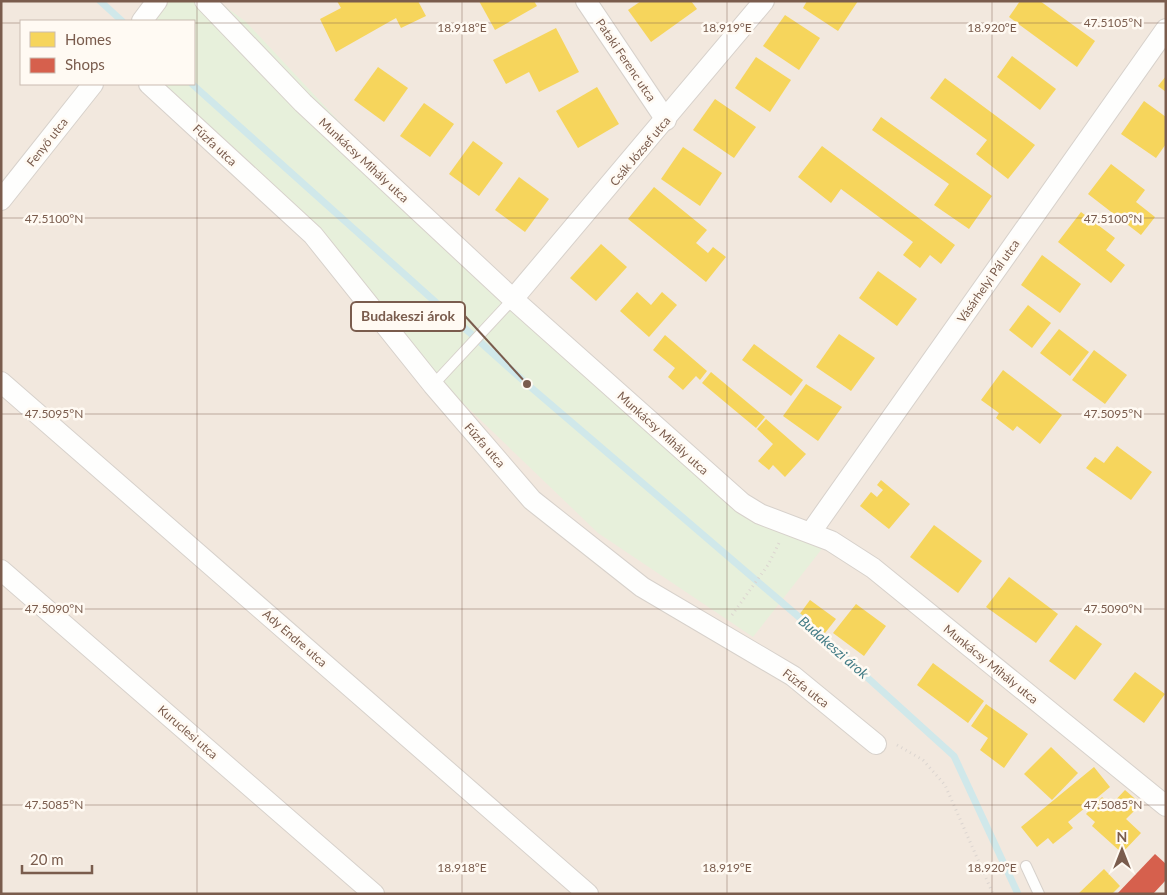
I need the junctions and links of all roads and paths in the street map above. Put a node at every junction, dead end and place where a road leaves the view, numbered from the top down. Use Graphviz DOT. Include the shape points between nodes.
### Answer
graph roads {
  1 [pos="157,1"];
  2 [pos="205,1"];
  3 [pos="586,1"];
  4 [pos="755,5"];
  5 [pos="143,20"];
  6 [pos="1166,29"];
  7 [pos="92,85"];
  8 [pos="150,85"];
  9 [pos="666,120"];
  10 [pos="1,200"];
  11 [pos="513,299"];
  12 [pos="1,382"];
  13 [pos="433,385"];
  14 [pos="811,532"];
  15 [pos="768,564"];
  16 [pos="1,570"];
  17 [pos="720,632"];
  18 [pos="876,744"];
  19 [pos="1166,806"];
  20 [pos="1026,866"];
  21 [pos="374,894"];
  22 [pos="588,894"];
  23 [pos="993,894"];
  24 [pos="1039,894"];
  1 -- 5 [label="street"];
  2 -- 11 [label="street, Munkácsy Mihály utca" via="303,103"];
  3 -- 9 [label="street, Pataki Ferenc utca"];
  4 -- 9 [label="street, Csák József utca"];
  6 -- 14 [label="street, Vásárhelyi Pál utca"];
  7 -- 10 [label="street, Fenyő utca"];
  8 -- 13 [label="street, Fűzfa utca" via="313,235"];
  9 -- 11 [label="street, Csák József utca"];
  11 -- 13 [label="lane"];
  11 -- 14 [label="street, Munkácsy Mihály utca" via="742,503 764,516"];
  12 -- 22 [label="street, Ady Endre utca"];
  13 -- 17 [label="street, Fűzfa utca" via="532,500 642,587"];
  14 -- 19 [label="street, Munkácsy Mihály utca" via="839,545 873,568"];
  15 -- 17 [label="path"];
  16 -- 21 [label="street, Kuruclesi utca"];
  17 -- 18 [label="street, Fűzfa utca" via="793,676"];
  18 -- 23 [label="path" via="890,741 923,760 945,785"];
  20 -- 24 [label="lane"];
}
